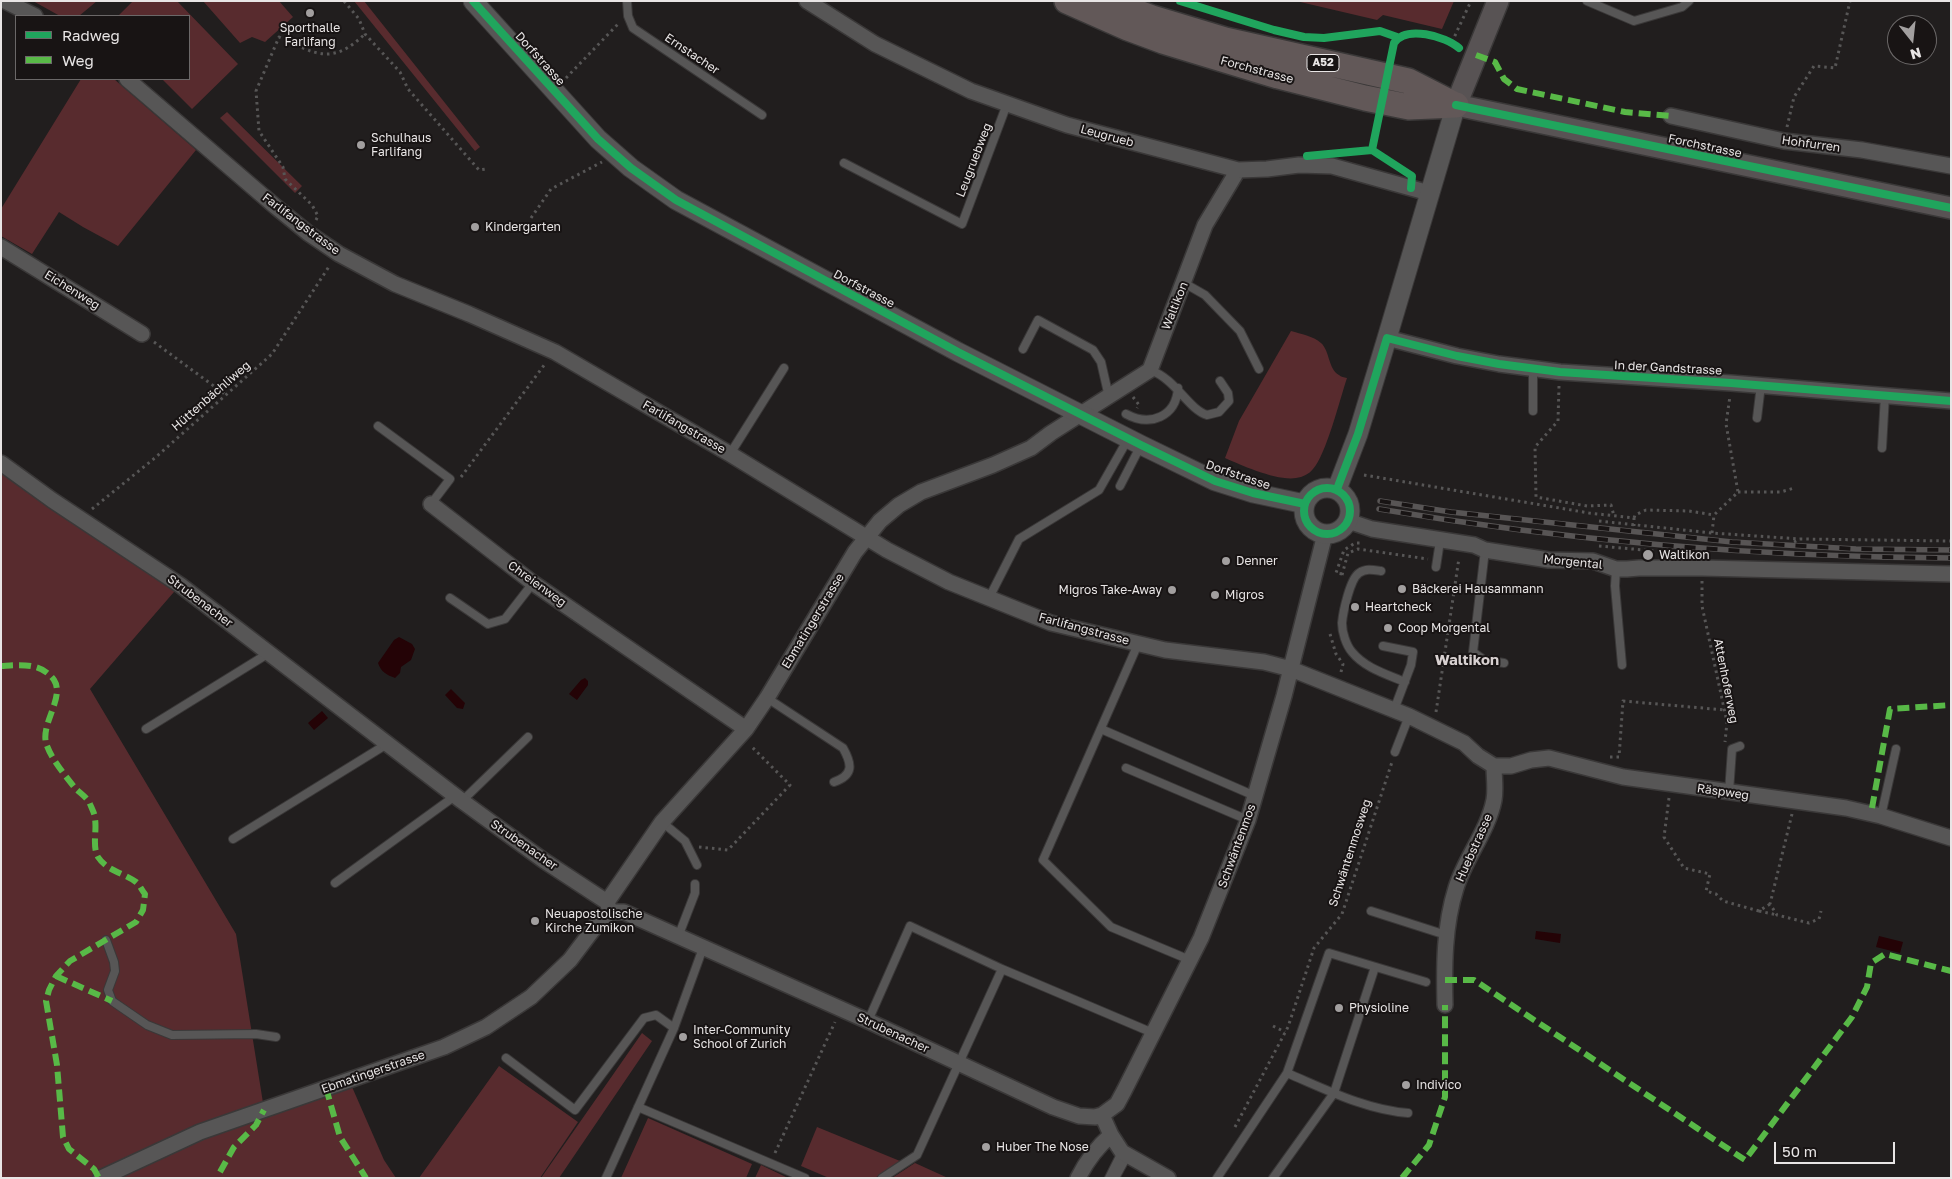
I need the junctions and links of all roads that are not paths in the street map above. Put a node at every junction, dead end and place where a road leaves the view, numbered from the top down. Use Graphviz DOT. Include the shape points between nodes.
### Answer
graph roads {
  1 [pos="5,1"];
  2 [pos="473,1"];
  3 [pos="627,1"];
  4 [pos="807,1"];
  5 [pos="1067,1"];
  6 [pos="1107,1"];
  7 [pos="1498,1"];
  8 [pos="1587,1"];
  9 [pos="1689,1"];
  10 [pos="33,15"];
  11 [pos="129,80"];
  12 [pos="1007,104"];
  13 [pos="1456,105"];
  14 [pos="762,115"];
  15 [pos="1671,116"];
  16 [pos="844,163"];
  17 [pos="1951,166"];
  18 [pos="1238,170"];
  19 [pos="1420,190"];
  20 [pos="1951,208"];
  21 [pos="1,247"];
  22 [pos="1184,283"];
  23 [pos="142,334"];
  24 [pos="1388,338"];
  25 [pos="1023,349"];
  26 [pos="784,368"];
  27 [pos="1259,369"];
  28 [pos="1533,369"];
  29 [pos="1150,370"];
  30 [pos="1220,381"];
  31 [pos="1761,385"];
  32 [pos="1178,388"];
  33 [pos="1885,395"];
  34 [pos="1109,397"];
  35 [pos="1951,401"];
  36 [pos="1533,411"];
  37 [pos="1080,414"];
  38 [pos="1126,414"];
  39 [pos="1757,418"];
  40 [pos="378,426"];
  41 [pos="1134,442"];
  42 [pos="1882,448"];
  43 [pos="730,454"];
  44 [pos="1,463"];
  45 [pos="1120,486"];
  46 [pos="1338,489"];
  47 [pos="431,504"];
  48 [pos="1305,504"];
  49 [pos="1348,521"];
  50 [pos="1325,534"];
  51 [pos="866,537"];
  52 [pos="1440,541"];
  53 [pos="1485,550"];
  54 [pos="1436,567"];
  55 [pos="1616,569"];
  56 [pos="1381,571"];
  57 [pos="1951,574"];
  58 [pos="533,583"];
  59 [pos="450,598"];
  60 [pos="988,598"];
  61 [pos="1138,644"];
  62 [pos="1383,646"];
  63 [pos="269,653"];
  64 [pos="1504,663"];
  65 [pos="1622,665"];
  66 [pos="1291,669"];
  67 [pos="1405,682"];
  68 [pos="767,698"];
  69 [pos="1394,710"];
  70 [pos="1409,716"];
  71 [pos="146,729"];
  72 [pos="1100,730"];
  73 [pos="742,732"];
  74 [pos="528,737"];
  75 [pos="387,744"];
  76 [pos="1740,746"];
  77 [pos="1896,749"];
  78 [pos="1395,752"];
  79 [pos="1494,766"];
  80 [pos="1126,768"];
  81 [pos="834,782"];
  82 [pos="1729,792"];
  83 [pos="1255,796"];
  84 [pos="458,799"];
  85 [pos="1881,816"];
  86 [pos="1248,820"];
  87 [pos="662,822"];
  88 [pos="1951,838"];
  89 [pos="233,839"];
  90 [pos="697,866"];
  91 [pos="335,882"];
  92 [pos="695,884"];
  93 [pos="609,907"];
  94 [pos="1370,911"];
  95 [pos="1446,935"];
  96 [pos="678,937"];
  97 [pos="106,940"];
  98 [pos="704,948"];
  99 [pos="1190,960"];
  100 [pos="1376,967"];
  101 [pos="1002,969"];
  102 [pos="1426,982"];
  103 [pos="1445,1005"];
  104 [pos="868,1021"];
  105 [pos="674,1028"];
  106 [pos="1153,1033"];
  107 [pos="276,1037"];
  108 [pos="506,1058"];
  109 [pos="960,1064"];
  110 [pos="1287,1073"];
  111 [pos="1334,1093"];
  112 [pos="638,1107"];
  113 [pos="1408,1113"];
  114 [pos="1102,1115"];
  115 [pos="1111,1135"];
  116 [pos="1125,1154"];
  117 [pos="100,1178"];
  118 [pos="606,1178"];
  119 [pos="805,1178"];
  120 [pos="882,1178"];
  121 [pos="1078,1178"];
  122 [pos="1109,1178"];
  123 [pos="1115,1178"];
  124 [pos="1168,1178"];
  125 [pos="1217,1178"];
  126 [pos="1273,1178"];
  1 -- 10 [label="street"];
  2 -- 37 [label="street, Dorfstrasse" via="604,146 676,200"];
  3 -- 14 [label="lane, Ernstacher" via="633,28"];
  4 -- 12 [label="street, Leugrueb" via="876,44 971,91"];
  5 -- 13 [label="highway, Forchstrasse / A52" via="1156,38 1278,76 1409,107"];
  6 -- 13 [label="highway, Forchstrasse / A52" via="1225,40 1408,81"];
  7 -- 13 [label="main road"];
  8 -- 9 [label="lane" via="1634,21 1682,7"];
  11 -- 43 [label="street, Farlifangstrasse" via="276,208 332,250 395,284 555,352"];
  12 -- 16 [label="lane, Leugruebweg" via="962,224"];
  12 -- 18 [label="street, Leugrueb" via="1067,125"];
  13 -- 19 [label="street"];
  13 -- 20 [label="main road, Forchstrasse"];
  15 -- 17 [label="street, Hohfurren" via="1784,141 1862,150"];
  18 -- 19 [label="street, Leugrueb" via="1332,166"];
  18 -- 22 [label="street, Waltikon" via="1206,226"];
  19 -- 24 [label="street"];
  21 -- 23 [label="street, Eichenweg"];
  22 -- 27 [label="lane" via="1205,295 1240,331"];
  22 -- 29 [label="street, Waltikon"];
  24 -- 28 [label="street, In der Gandstrasse" via="1457,356"];
  24 -- 46 [label="street"];
  25 -- 34 [label="lane" via="1038,320 1094,350 1102,362"];
  26 -- 43 [label="lane"];
  28 -- 31 [label="street, In der Gandstrasse"];
  28 -- 36 [label="lane"];
  29 -- 32 [label="lane"];
  29 -- 34 [label="street"];
  30 -- 32 [label="lane" via="1228,392 1229,401 1223,409 1211,415 1202,414"];
  31 -- 33 [label="street, In der Gandstrasse"];
  31 -- 39 [label="lane"];
  32 -- 38 [label="lane" via="1173,408 1161,416 1144,420"];
  33 -- 35 [label="street, In der Gandstrasse"];
  33 -- 42 [label="lane"];
  34 -- 37 [label="street"];
  37 -- 41 [label="street, Dorfstrasse"];
  37 -- 51 [label="street, Ebmatingerstrasse" via="1031,448 921,492 899,505"];
  40 -- 47 [label="lane, Chreienweg" via="450,479"];
  41 -- 45 [label="lane"];
  41 -- 48 [label="street, Dorfstrasse" via="1215,481"];
  41 -- 60 [label="lane" via="1114,463 1099,490 1019,539"];
  43 -- 51 [label="street, Farlifangstrasse"];
  44 -- 63 [label="street, Strubenacher" via="180,585"];
  46 -- 48 [label="street" via="1314,491"];
  46 -- 49 [label="street" via="1351,507"];
  47 -- 58 [label="street, Chreienweg"];
  48 -- 50 [label="street" via="1310,527"];
  49 -- 50 [label="street" via="1338,531"];
  49 -- 52 [label="street, Morgental" via="1372,529"];
  50 -- 66 [label="street, Schwäntenmos"];
  51 -- 60 [label="street, Farlifangstrasse" via="949,582"];
  51 -- 68 [label="street, Ebmatingerstrasse"];
  52 -- 53 [label="street, Morgental"];
  52 -- 54 [label="lane"];
  53 -- 55 [label="street, Morgental" via="1550,560 1592,561"];
  53 -- 64 [label="lane" via="1473,652 1484,660"];
  55 -- 57 [label="street, Morgental"];
  55 -- 65 [label="lane"];
  56 -- 67 [label="lane" via="1370,569 1358,573 1352,581 1342,624 1345,638 1360,660"];
  58 -- 59 [label="lane" via="505,619 488,624"];
  58 -- 73 [label="street, Chreienweg"];
  60 -- 61 [label="street, Farlifangstrasse" via="1051,623"];
  61 -- 66 [label="street, Farlifangstrasse" via="1264,662"];
  61 -- 72 [label="lane"];
  62 -- 67 [label="lane" via="1413,652"];
  63 -- 71 [label="lane"];
  63 -- 75 [label="street, Strubenacher"];
  66 -- 69 [label="street"];
  66 -- 83 [label="street, Schwäntenmos"];
  67 -- 69 [label="lane"];
  68 -- 73 [label="street, Ebmatingerstrasse"];
  68 -- 81 [label="lane" via="843,748 850,759 850,771 843,779"];
  69 -- 70 [label="street"];
  70 -- 78 [label="lane"];
  70 -- 79 [label="street" via="1464,743"];
  72 -- 83 [label="lane"];
  72 -- 99 [label="lane" via="1043,860 1111,927"];
  73 -- 87 [label="street, Ebmatingerstrasse"];
  74 -- 84 [label="lane"];
  75 -- 84 [label="street, Strubenacher"];
  75 -- 89 [label="lane"];
  76 -- 82 [label="lane" via="1732,749"];
  77 -- 85 [label="lane"];
  79 -- 82 [label="street, Räspweg" via="1512,766 1549,758 1623,777"];
  79 -- 95 [label="street, Huebstrasse" via="1494,802 1456,887"];
  80 -- 86 [label="lane"];
  82 -- 85 [label="street, Räspweg"];
  83 -- 86 [label="street, Schwäntenmos"];
  84 -- 91 [label="lane"];
  84 -- 93 [label="street, Strubenacher"];
  85 -- 88 [label="street, Räspweg"];
  86 -- 99 [label="street, Schwäntenmos"];
  87 -- 90 [label="lane" via="685,841"];
  87 -- 93 [label="street, Ebmatingerstrasse"];
  92 -- 96 [label="lane" via="695,893"];
  93 -- 96 [label="street, Strubenacher"];
  93 -- 117 [label="street, Ebmatingerstrasse" via="570,960 531,997 486,1027 444,1047 200,1132"];
  94 -- 95 [label="lane"];
  95 -- 103 [label="street, Huebstrasse"];
  96 -- 98 [label="street, Strubenacher"];
  97 -- 107 [label="lane" via="115,971 108,990 112,1001 147,1025 172,1035 256,1034"];
  98 -- 104 [label="street, Strubenacher"];
  98 -- 105 [label="lane"];
  99 -- 106 [label="street, Schwäntenmos"];
  100 -- 102 [label="lane"];
  100 -- 110 [label="lane" via="1329,953"];
  100 -- 111 [label="lane"];
  101 -- 104 [label="lane" via="910,926"];
  101 -- 106 [label="lane"];
  101 -- 109 [label="lane"];
  104 -- 109 [label="street, Strubenacher"];
  105 -- 108 [label="lane" via="656,1015 644,1018 575,1110"];
  105 -- 112 [label="lane"];
  106 -- 114 [label="street, Schwäntenmos" via="1117,1104"];
  109 -- 114 [label="street, Strubenacher" via="1053,1107 1088,1118"];
  109 -- 120 [label="lane" via="917,1154"];
  110 -- 111 [label="lane"];
  110 -- 125 [label="lane"];
  111 -- 113 [label="lane" via="1388,1112"];
  111 -- 126 [label="lane"];
  112 -- 118 [label="lane"];
  112 -- 119 [label="lane"];
  114 -- 115 [label="street"];
  115 -- 116 [label="street"];
  115 -- 121 [label="street" via="1086,1161"];
  116 -- 122 [label="lane"];
  116 -- 123 [label="lane"];
  116 -- 124 [label="street"];
}
